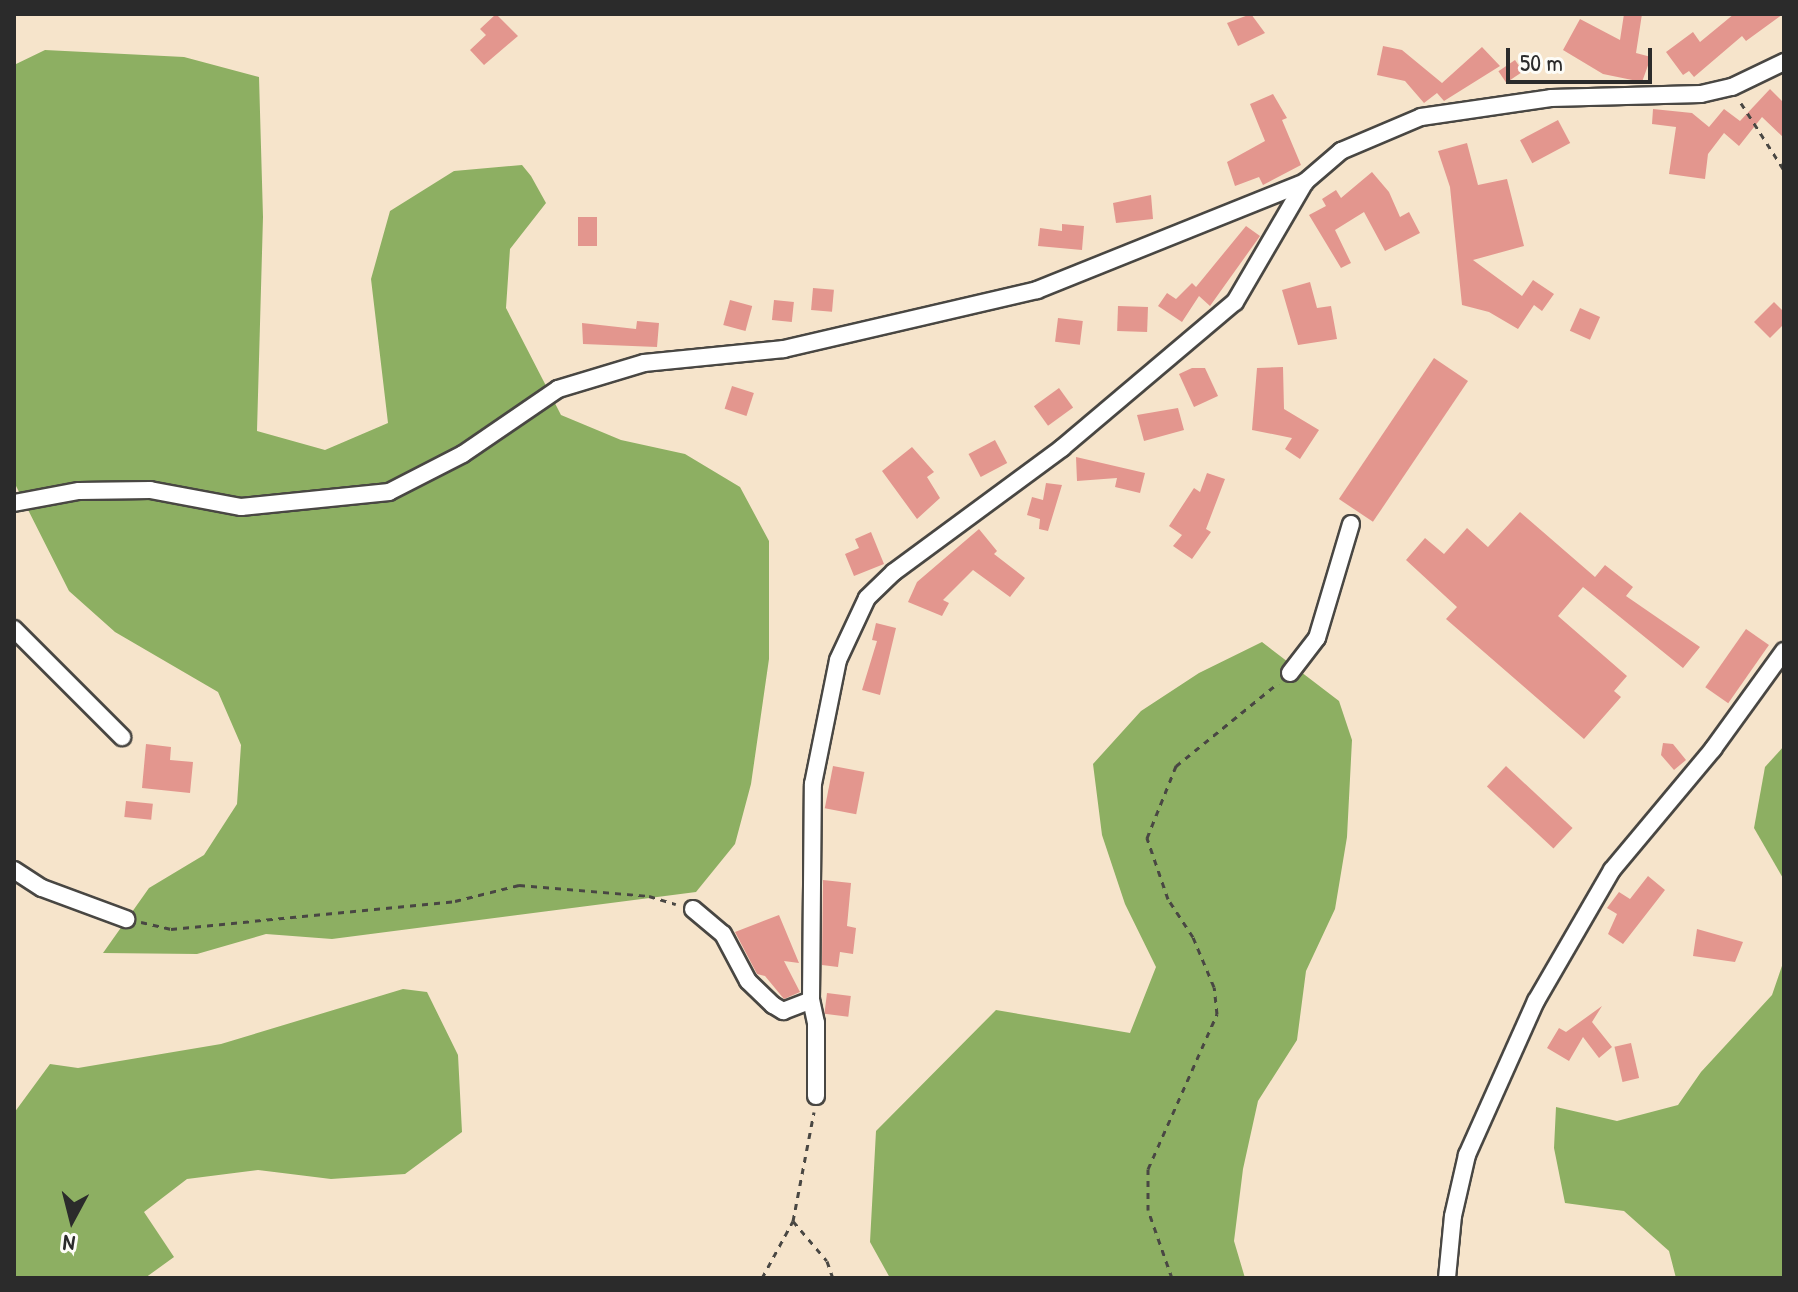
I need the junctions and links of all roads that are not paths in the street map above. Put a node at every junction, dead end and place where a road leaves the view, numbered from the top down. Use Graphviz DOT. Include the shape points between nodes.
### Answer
graph roads {
  1 [pos="1784,62"];
  2 [pos="1305,182"];
  3 [pos="14,503"];
  4 [pos="1351,524"];
  5 [pos="14,629"];
  6 [pos="1784,651"];
  7 [pos="1290,673"];
  8 [pos="122,737"];
  9 [pos="14,870"];
  10 [pos="693,909"];
  11 [pos="126,919"];
  12 [pos="811,1000"];
  13 [pos="816,1096"];
  14 [pos="1447,1278"];
  1 -- 2 [label="street" via="1732,87 1667,98 1551,98 1421,117 1341,151"];
  2 -- 3 [label="street" via="1037,290 784,349 644,363 593,376 558,389 463,454 389,492 241,507 150,490 79,491"];
  2 -- 12 [label="street" via="1235,302 1062,448 894,572 867,598 838,660 813,784"];
  4 -- 7 [label="street" via="1317,638"];
  5 -- 8 [label="street"];
  6 -- 14 [label="street" via="1713,749 1612,870 1536,1001 1467,1155 1453,1216"];
  9 -- 11 [label="street" via="42,888"];
  10 -- 12 [label="street" via="723,934 748,981 773,1005 783,1011"];
  12 -- 13 [label="street"];
}
